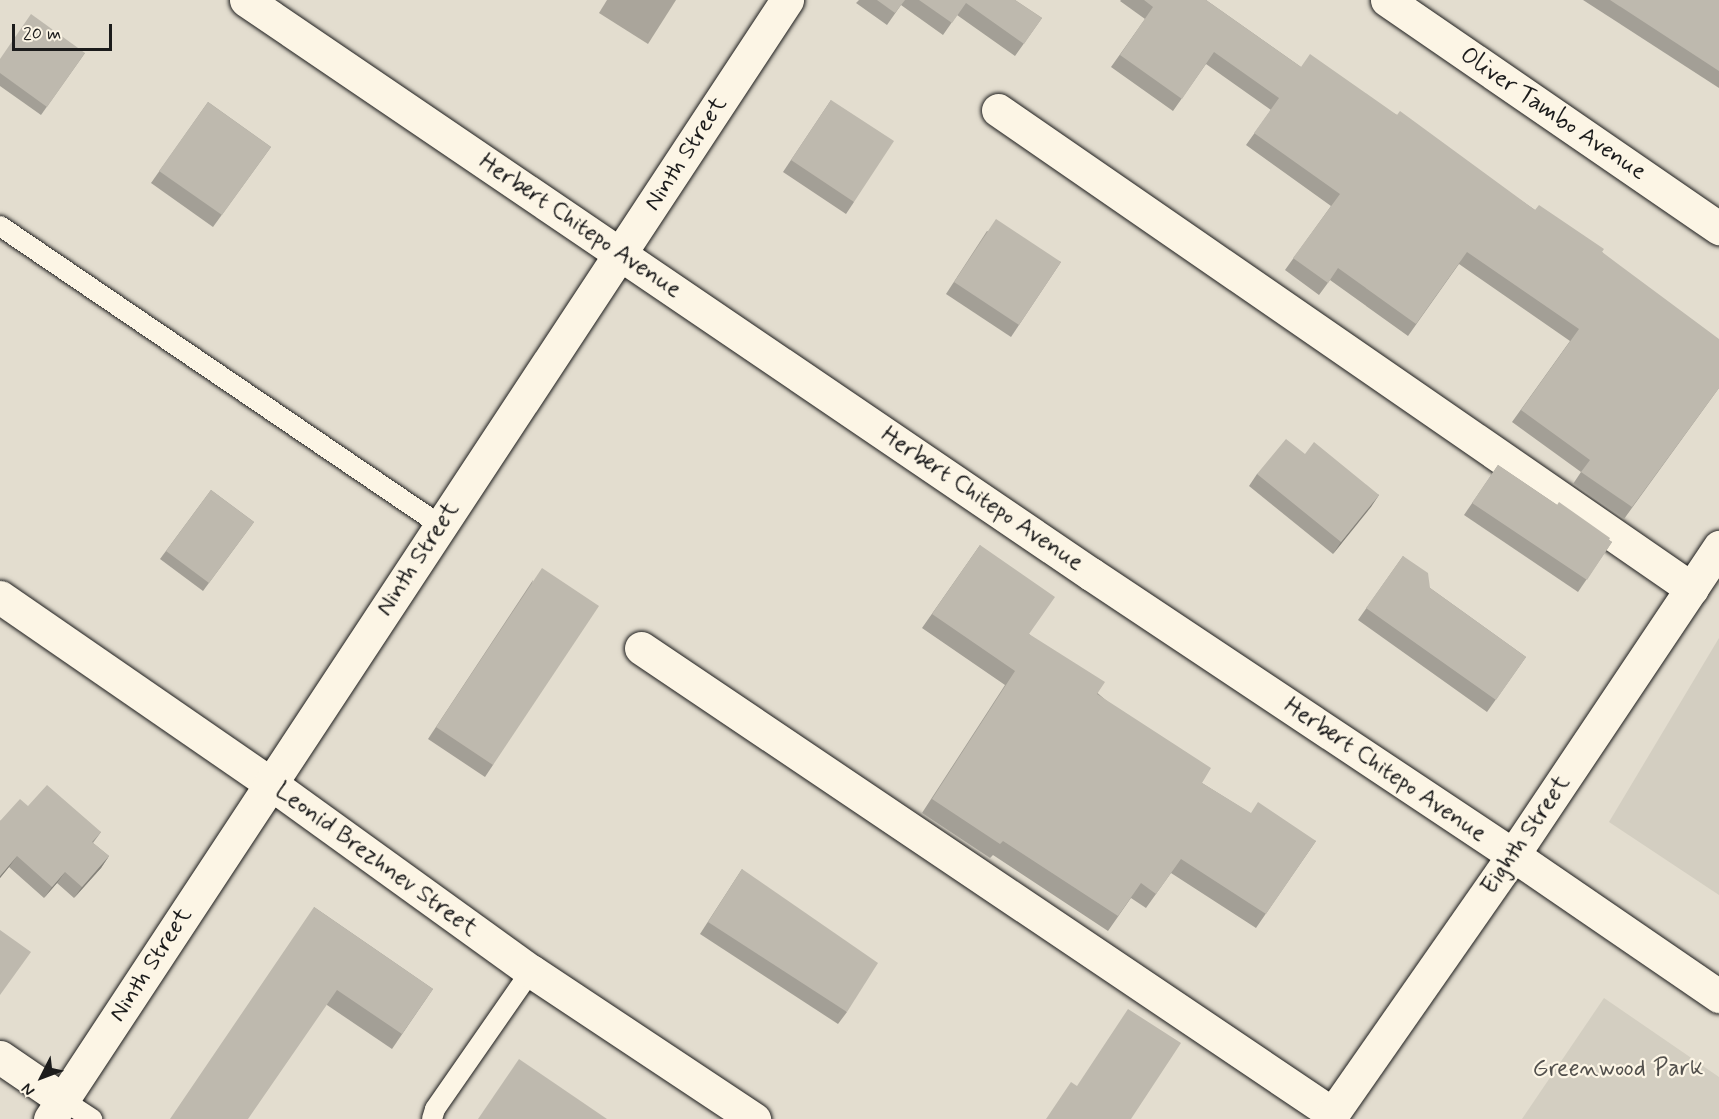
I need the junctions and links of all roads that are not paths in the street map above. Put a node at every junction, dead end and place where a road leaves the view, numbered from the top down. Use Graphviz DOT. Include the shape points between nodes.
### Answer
graph roads {
  1 [pos="246,0"];
  2 [pos="787,0"];
  3 [pos="1387,0"];
  4 [pos="998,110"];
  5 [pos="0,225"];
  6 [pos="1719,228"];
  7 [pos="621,253"];
  8 [pos="440,525"];
  9 [pos="1719,548"];
  10 [pos="1692,588"];
  11 [pos="0,597"];
  12 [pos="641,648"];
  13 [pos="270,783"];
  14 [pos="1514,855"];
  15 [pos="531,971"];
  16 [pos="1719,996"];
  17 [pos="0,1057"];
  18 [pos="57,1110"];
  19 [pos="1331,1117"];
  20 [pos="92,1119"];
  21 [pos="432,1119"];
  22 [pos="754,1119"];
  1 -- 7 [label="street, Herbert Chitepo Avenue"];
  2 -- 7 [label="street, Ninth Street"];
  3 -- 6 [label="street, Oliver Tambo Avenue"];
  4 -- 10 [label="street"];
  5 -- 8 [label="lane"];
  7 -- 8 [label="street, Ninth Street"];
  7 -- 14 [label="street, Herbert Chitepo Avenue" via="1091,574"];
  8 -- 13 [label="street, Ninth Street"];
  9 -- 10 [label="street, Eighth Street"];
  10 -- 14 [label="street, Eighth Street"];
  11 -- 13 [label="street, Leonid Brezhnev Street"];
  12 -- 19 [label="street"];
  13 -- 15 [label="street, Leonid Brezhnev Street"];
  13 -- 18 [label="street, Ninth Street"];
  14 -- 16 [label="street, Herbert Chitepo Avenue"];
  14 -- 19 [label="street, Eighth Street"];
  15 -- 21 [label="lane" via="435,1108"];
  15 -- 22 [label="street, Leonid Brezhnev Street"];
  17 -- 18 [label="street"];
  18 -- 20 [label="lane"];
}
